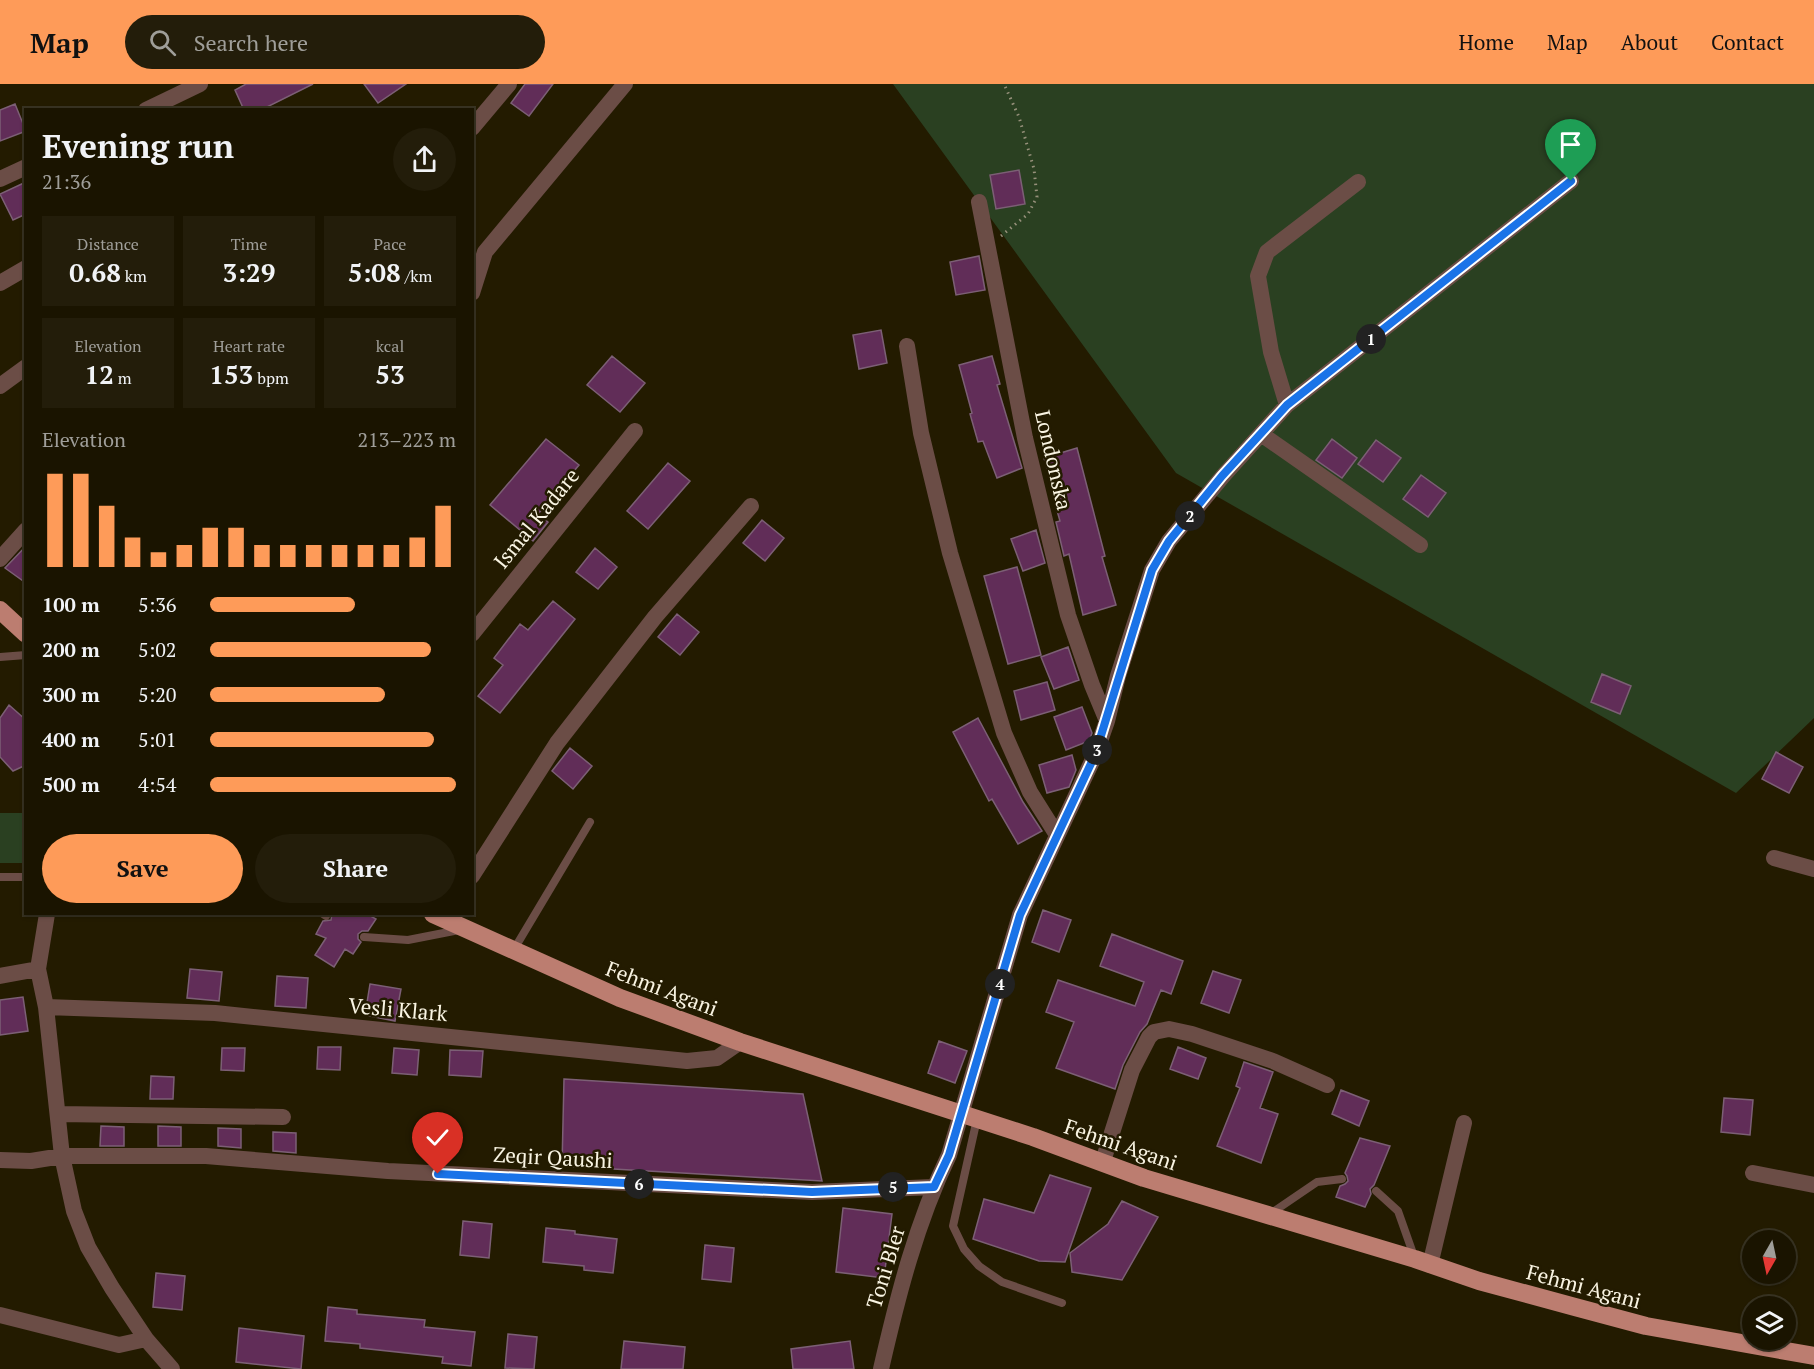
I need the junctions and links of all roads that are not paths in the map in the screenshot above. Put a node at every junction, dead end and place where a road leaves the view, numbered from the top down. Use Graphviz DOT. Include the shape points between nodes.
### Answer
graph roads {
  1 [pos="200,84"];
  2 [pos="509,84"];
  3 [pos="625,84"];
  4 [pos="150,108"];
  5 [pos="474,126"];
  6 [pos="24,168"];
  7 [pos="0,179"];
  8 [pos="1571,181"];
  9 [pos="1358,182"];
  10 [pos="980,202"];
  11 [pos="24,269"];
  12 [pos="0,283"];
  13 [pos="474,287"];
  14 [pos="907,346"];
  15 [pos="24,368"];
  16 [pos="0,386"];
  17 [pos="1287,405"];
  18 [pos="635,431"];
  19 [pos="1261,434"];
  20 [pos="751,506"];
  21 [pos="24,532"];
  22 [pos="1420,545"];
  23 [pos="0,559"];
  24 [pos="0,610"];
  25 [pos="24,632"];
  26 [pos="474,632"];
  27 [pos="24,656"];
  28 [pos="0,657"];
  29 [pos="1107,721"];
  30 [pos="591,822"];
  31 [pos="1057,835"];
  32 [pos="1774,858"];
  33 [pos="1814,869"];
  34 [pos="474,873"];
  35 [pos="0,877"];
  36 [pos="24,877"];
  37 [pos="46,915"];
  38 [pos="442,915"];
  39 [pos="465,929"];
  40 [pos="364,937"];
  41 [pos="513,951"];
  42 [pos="38,969"];
  43 [pos="0,976"];
  44 [pos="46,1007"];
  45 [pos="740,1042"];
  46 [pos="1328,1084"];
  47 [pos="58,1114"];
  48 [pos="970,1116"];
  49 [pos="283,1117"];
  50 [pos="1464,1123"];
  51 [pos="62,1156"];
  52 [pos="0,1160"];
  53 [pos="1102,1161"];
  54 [pos="1753,1173"];
  55 [pos="1342,1179"];
  56 [pos="1814,1185"];
  57 [pos="934,1187"];
  58 [pos="1376,1191"];
  59 [pos="1267,1215"];
  60 [pos="1423,1262"];
  61 [pos="1062,1303"];
  62 [pos="0,1315"];
  63 [pos="146,1339"];
  64 [pos="1814,1356"];
  65 [pos="172,1369"];
  66 [pos="881,1369"];
  1 -- 4 [label="street"];
  2 -- 5 [label="street"];
  3 -- 13 [label="street" via="485,252"];
  6 -- 7 [label="street"];
  8 -- 17 [label="street"];
  9 -- 17 [label="street" via="1267,252 1258,276 1271,352"];
  10 -- 29 [label="street, Londonska" via="1025,438 1068,615"];
  11 -- 12 [label="street"];
  14 -- 31 [label="street" via="921,433 950,552 1004,733 1030,792"];
  15 -- 16 [label="street"];
  17 -- 19 [label="street"];
  18 -- 26 [label="street, Ismal Kadare"];
  19 -- 22 [label="street"];
  19 -- 29 [label="street" via="1169,541 1152,570"];
  20 -- 34 [label="street" via="655,616 557,743"];
  21 -- 23 [label="street"];
  24 -- 25 [label="main road"];
  27 -- 28 [label="lane"];
  29 -- 31 [label="street"];
  30 -- 41 [label="lane"];
  31 -- 48 [label="street" via="1020,915"];
  32 -- 33 [label="street"];
  35 -- 36 [label="lane"];
  37 -- 42 [label="street"];
  38 -- 39 [label="main road, Fehmi Agani"];
  39 -- 40 [label="lane" via="408,940"];
  39 -- 41 [label="main road, Fehmi Agani"];
  41 -- 45 [label="main road, Fehmi Agani" via="620,998"];
  42 -- 43 [label="street"];
  42 -- 44 [label="street"];
  44 -- 45 [label="street, Vesli Klark" via="215,1013 687,1061 717,1058"];
  44 -- 47 [label="street"];
  45 -- 48 [label="main road, Fehmi Agani"];
  46 -- 53 [label="street" via="1192,1034 1169,1029 1154,1032 1132,1070"];
  47 -- 49 [label="street"];
  47 -- 51 [label="street"];
  48 -- 53 [label="main road, Fehmi Agani"];
  48 -- 57 [label="street, Toni Bler"];
  48 -- 61 [label="lane" via="953,1226 964,1249 979,1266 1002,1282"];
  50 -- 60 [label="street"];
  51 -- 52 [label="street, Zeqir Qaushi"];
  51 -- 57 [label="street, Zeqir Qaushi" via="206,1156 388,1171 812,1192"];
  51 -- 63 [label="street" via="74,1211 88,1247"];
  53 -- 59 [label="main road, Fehmi Agani" via="1144,1178"];
  54 -- 56 [label="street"];
  55 -- 59 [label="lane" via="1317,1182"];
  57 -- 66 [label="street, Toni Bler" via="900,1286"];
  58 -- 60 [label="lane" via="1398,1211"];
  59 -- 60 [label="main road, Fehmi Agani"];
  60 -- 64 [label="main road, Fehmi Agani" via="1647,1326"];
  62 -- 63 [label="street" via="119,1345"];
  63 -- 65 [label="street"];
}
